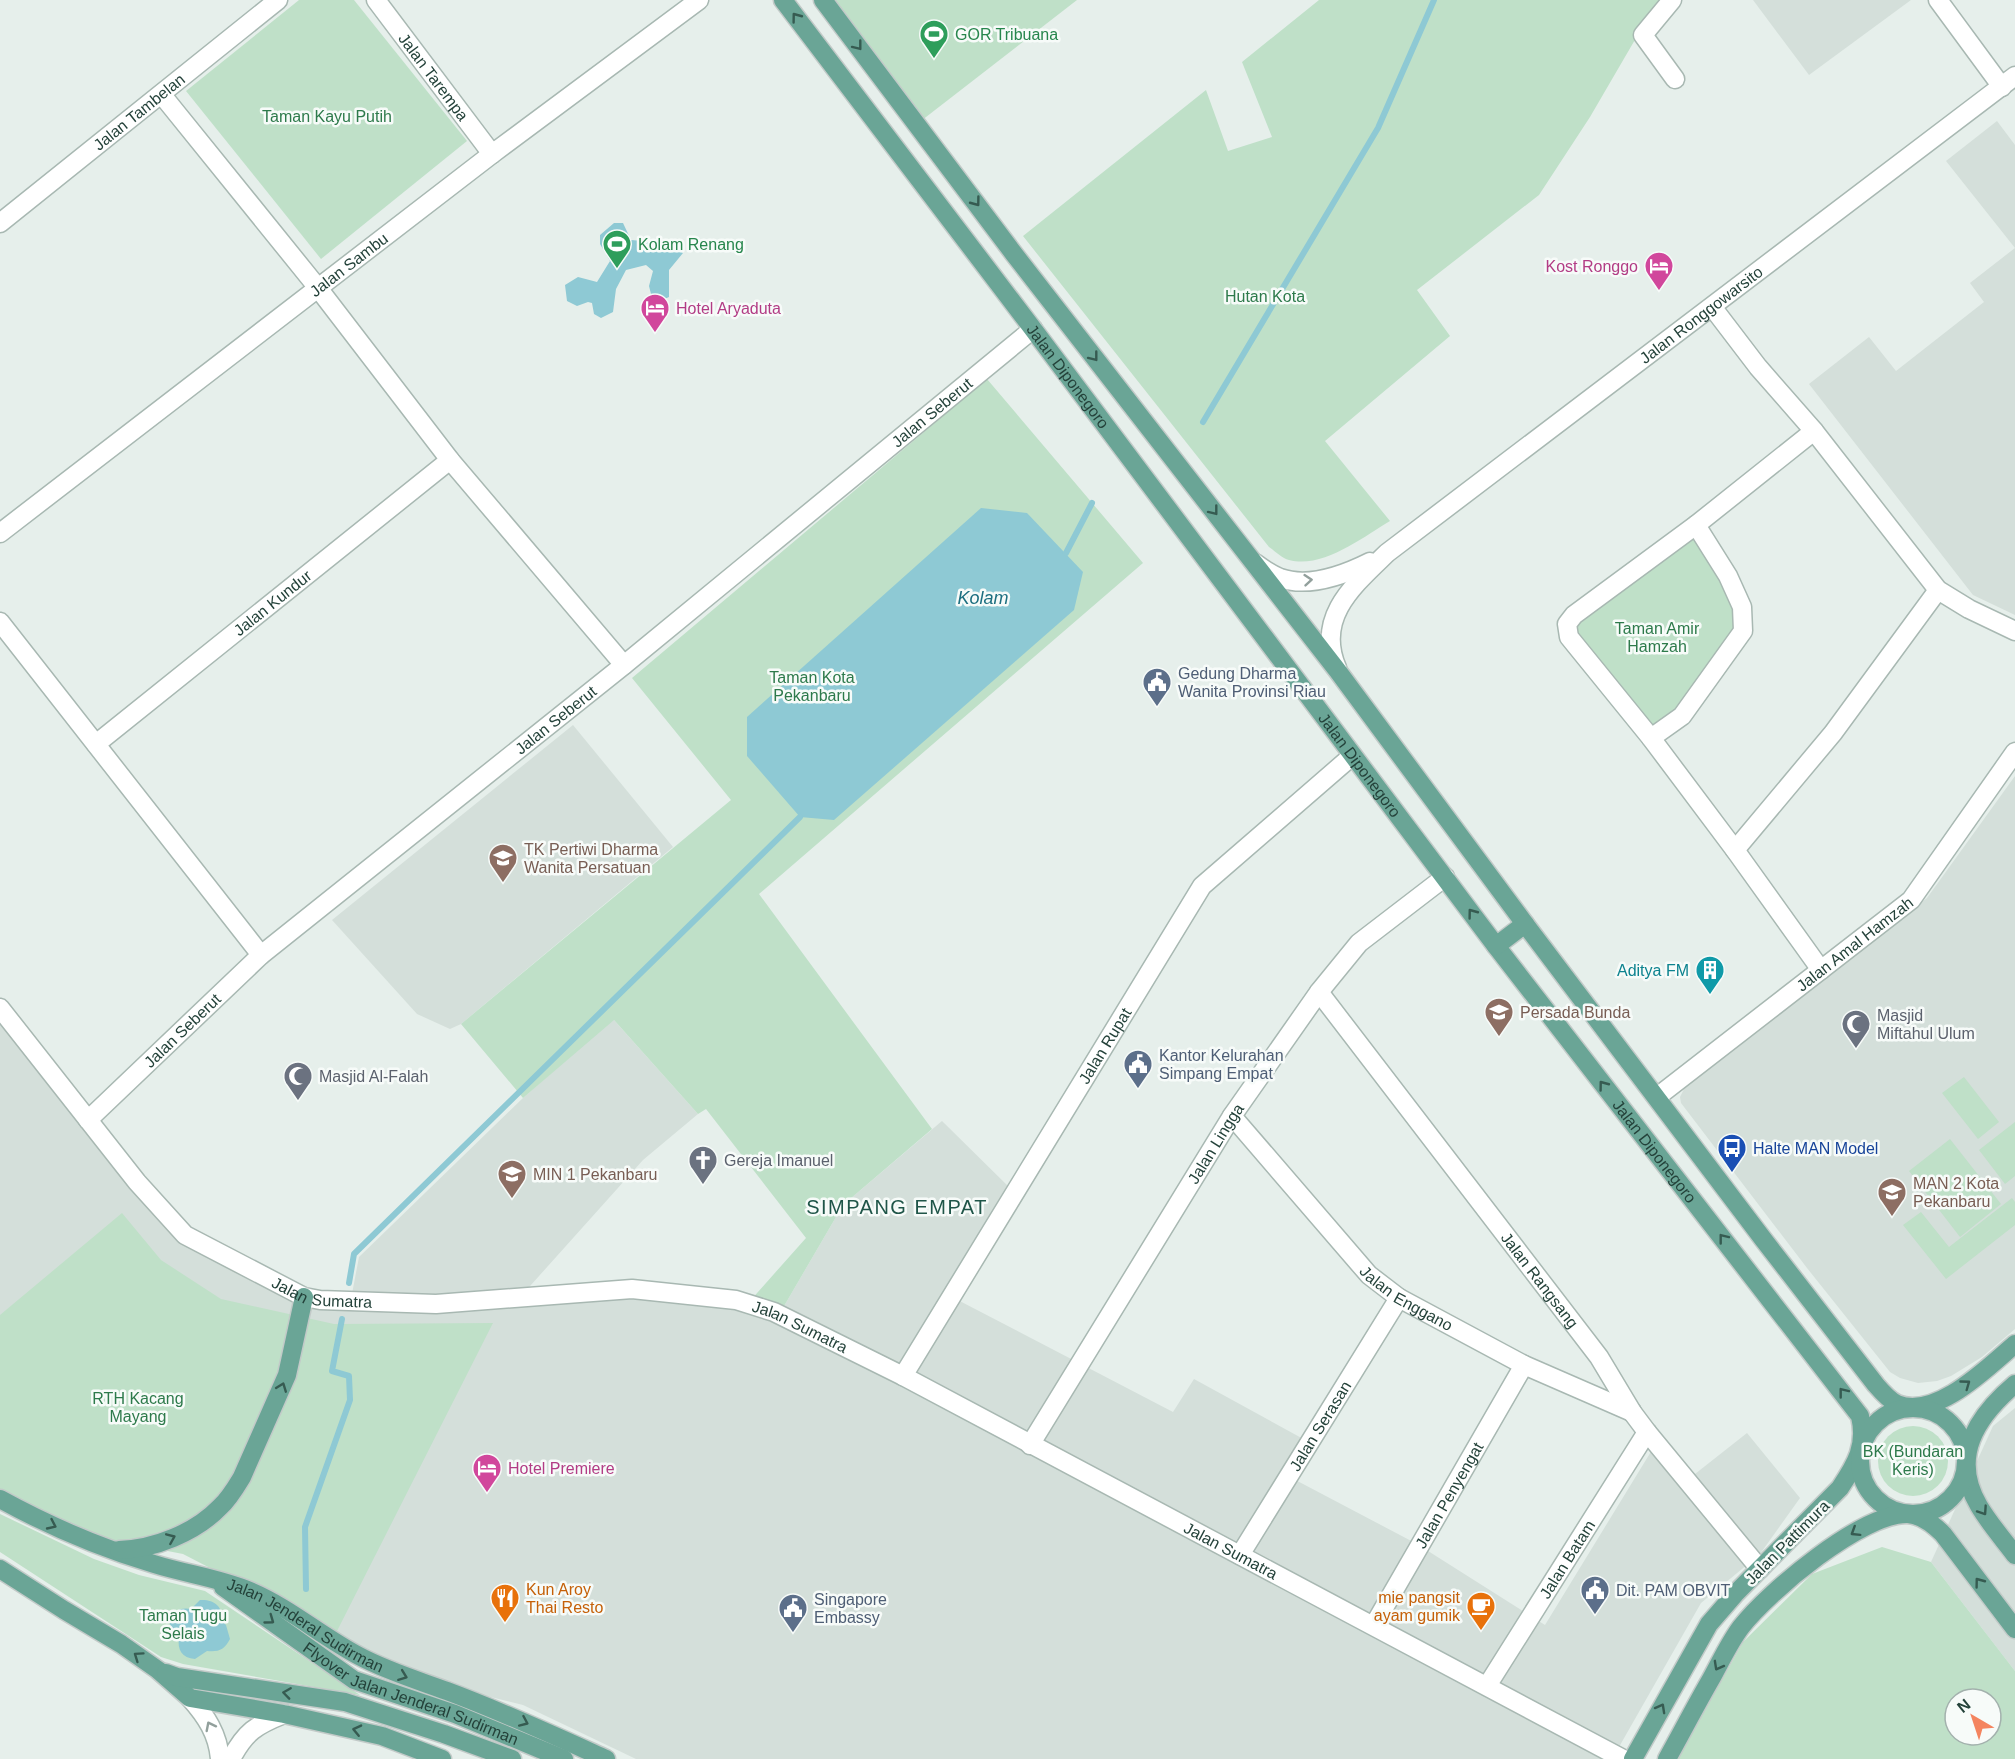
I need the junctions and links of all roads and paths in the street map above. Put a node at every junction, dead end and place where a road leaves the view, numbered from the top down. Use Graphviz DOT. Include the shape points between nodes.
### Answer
graph roads {
  1 [pos="278,0"];
  2 [pos="376,0"];
  3 [pos="699,0"];
  4 [pos="783,0"];
  5 [pos="823,0"];
  6 [pos="1672,0"];
  7 [pos="1938,0"];
  8 [pos="873,66"];
  9 [pos="1676,79"];
  10 [pos="2008,81"];
  11 [pos="848,85"];
  12 [pos="162,95"];
  13 [pos="492,154"];
  14 [pos="0,223"];
  15 [pos="318,288"];
  16 [pos="1713,308"];
  17 [pos="1033,329"];
  18 [pos="1814,431"];
  19 [pos="450,460"];
  20 [pos="1696,525"];
  21 [pos="0,533"];
  22 [pos="1388,553"];
  23 [pos="1254,562"];
  24 [pos="1938,590"];
  25 [pos="0,622"];
  26 [pos="2015,632"];
  27 [pos="624,665"];
  28 [pos="1337,670"];
  29 [pos="1651,738"];
  30 [pos="96,744"];
  31 [pos="2015,752"];
  32 [pos="1352,756"];
  33 [pos="1735,850"];
  34 [pos="1445,877"];
  35 [pos="1525,924"];
  36 [pos="1496,946"];
  37 [pos="261,955"];
  38 [pos="1821,970"];
  39 [pos="1319,992"];
  40 [pos="0,1008"];
  41 [pos="1657,1098"];
  42 [pos="1232,1116"];
  43 [pos="88,1120"];
  44 [pos="304,1297"];
  45 [pos="1399,1298"];
  46 [pos="2015,1344"];
  47 [pos="1524,1365"];
  48 [pos="903,1376"];
  49 [pos="2015,1384"];
  50 [pos="1913,1407"];
  51 [pos="1632,1412"];
  52 [pos="1647,1432"];
  53 [pos="1030,1445"];
  54 [pos="1862,1445"];
  55 [pos="1965,1461"];
  56 [pos="0,1499"];
  57 [pos="1910,1514"];
  58 [pos="114,1550"];
  59 [pos="1240,1555"];
  60 [pos="2015,1555"];
  61 [pos="0,1569"];
  62 [pos="1760,1569"];
  63 [pos="204,1575"];
  64 [pos="1374,1625"];
  65 [pos="2015,1629"];
  66 [pos="158,1670"];
  67 [pos="1487,1686"];
  68 [pos="190,1698"];
  69 [pos="284,1714"];
  70 [pos="220,1759"];
  71 [pos="231,1759"];
  72 [pos="442,1759"];
  73 [pos="512,1759"];
  74 [pos="564,1759"];
  75 [pos="606,1759"];
  76 [pos="1623,1759"];
  77 [pos="1633,1759"];
  78 [pos="1667,1759"];
  1 -- 12 [label="street, Jalan Tambelan"];
  2 -- 13 [label="street, Jalan Tarempa"];
  3 -- 13 [label="street, Jalan Sambu"];
  11 -- 4 [label="main road, Jalan Diponegoro, one-way"];
  5 -- 8 [label="main road, Jalan Diponegoro, one-way"];
  6 -- 9 [label="street" via="1643,35"];
  7 -- 10 [label="street"];
  8 -- 11 [label="main road"];
  8 -- 23 [label="main road, Jalan Diponegoro, one-way"];
  10 -- 16 [label="street, Jalan Ronggowarsito"];
  11 -- 17 [label="main road, Jalan Diponegoro"];
  12 -- 14 [label="street, Jalan Tambelan"];
  12 -- 15 [label="street"];
  13 -- 15 [label="street, Jalan Sambu"];
  15 -- 19 [label="street"];
  15 -- 21 [label="street, Jalan Sambu"];
  16 -- 18 [label="street"];
  16 -- 22 [label="street, Jalan Ronggowarsito"];
  17 -- 27 [label="street, Jalan Seberut"];
  17 -- 32 [label="main road, Jalan Diponegoro"];
  18 -- 20 [label="street"];
  18 -- 24 [label="street"];
  19 -- 27 [label="street"];
  19 -- 30 [label="street, Jalan Kundur"];
  20 -- 29 [label="street" via="1742,607 1743,631 1682,716"];
  20 -- 29 [label="street" via="1567,624 1569,637"];
  23 -- 22 [label="street, Jalan Ronggowarsito, one-way" via="1270,574 1303,582 1352,572"];
  22 -- 28 [label="street, Jalan Ronggowarsito" via="1358,581 1338,610 1329,639"];
  23 -- 28 [label="main road, Jalan Diponegoro"];
  24 -- 26 [label="street"];
  24 -- 33 [label="street" via="1833,733"];
  25 -- 30 [label="street"];
  27 -- 37 [label="street, Jalan Seberut"];
  28 -- 35 [label="main road, Jalan Diponegoro"];
  29 -- 33 [label="street"];
  30 -- 37 [label="street"];
  31 -- 38 [label="street, Jalan Amal Hamzah" via="1911,900"];
  32 -- 34 [label="main road, Jalan Diponegoro"];
  32 -- 48 [label="street, Jalan Rupat" via="1202,886"];
  33 -- 38 [label="street"];
  36 -- 34 [label="main road, Jalan Diponegoro, one-way"];
  34 -- 39 [label="street, Jalan Lingga" via="1359,943"];
  35 -- 36 [label="main road"];
  35 -- 41 [label="main road, Jalan Diponegoro"];
  54 -- 36 [label="main road, Jalan Diponegoro, one-way" via="1862,1423 1852,1404"];
  37 -- 43 [label="street, Jalan Seberut"];
  38 -- 41 [label="street, Jalan Amal Hamzah"];
  39 -- 42 [label="street, Jalan Lingga"];
  39 -- 51 [label="street, Jalan Rangsang" via="1599,1357"];
  40 -- 43 [label="street, Jalan Sumatra"];
  41 -- 50 [label="main road, Jalan Diponegoro" via="1876,1385 1892,1401"];
  42 -- 45 [label="street, Jalan Enggano" via="1369,1275"];
  42 -- 53 [label="street, Jalan Lingga"];
  43 -- 44 [label="street, Jalan Sumatra" via="185,1235"];
  44 -- 48 [label="street, Jalan Sumatra" via="436,1304 632,1289 736,1300 774,1312"];
  58 -- 44 [label="main road, one-way" via="154,1545 187,1531 220,1508 234,1491 284,1383"];
  45 -- 47 [label="street, Jalan Enggano"];
  45 -- 59 [label="street, Jalan Serasan"];
  50 -- 46 [label="main road, one-way" via="1955,1392"];
  47 -- 51 [label="street, Jalan Enggano"];
  47 -- 64 [label="street, Jalan Penyengat"];
  48 -- 53 [label="street, Jalan Sumatra"];
  49 -- 55 [label="main road" via="1978,1426"];
  50 -- 54 [label="main road" via="1881,1418"];
  50 -- 55 [label="main road" via="1940,1415 1952,1425 1961,1438"];
  51 -- 52 [label="street, Jalan Rangsang"];
  52 -- 62 [label="street, Jalan Rangsang"];
  52 -- 67 [label="street, Jalan Batam"];
  53 -- 59 [label="street, Jalan Sumatra"];
  54 -- 57 [label="main road" via="1861,1476 1869,1491 1880,1503"];
  54 -- 62 [label="main road, Jalan Pattimura" via="1840,1488"];
  55 -- 57 [label="main road" via="1960,1484 1951,1497 1926,1512"];
  55 -- 60 [label="main road, one-way" via="1978,1504"];
  56 -- 58 [label="main road, Jalan Jenderal Sudirman, one-way" via="72,1535"];
  65 -- 57 [label="main road, one-way" via="1943,1534 1934,1525"];
  57 -- 78 [label="main road, Jalan Pattimura, one-way" via="1894,1515 1859,1528 1753,1613 1732,1640"];
  58 -- 63 [label="main road, Jalan Jenderal Sudirman"];
  59 -- 64 [label="street, Jalan Sumatra"];
  66 -- 61 [label="main road, one-way"];
  77 -- 62 [label="main road, Jalan Pattimura, one-way" via="1709,1624"];
  63 -- 74 [label="main road, Flyover Jalan Jenderal Sudirman, one-way" via="354,1680 454,1714"];
  63 -- 75 [label="main road, Jalan Jenderal Sudirman, one-way" via="273,1601 358,1656"];
  64 -- 67 [label="street, Jalan Sumatra"];
  66 -- 68 [label="main road"];
  73 -- 66 [label="main road, Flyover Jalan Jenderal Sudirman, one-way" via="345,1702 177,1677"];
  67 -- 76 [label="street, Jalan Sumatra"];
  68 -- 69 [label="main road"];
  70 -- 68 [label="street, one-way" via="212,1728"];
  69 -- 71 [label="street" via="254,1729"];
  72 -- 69 [label="main road, one-way" via="382,1736"];
}
